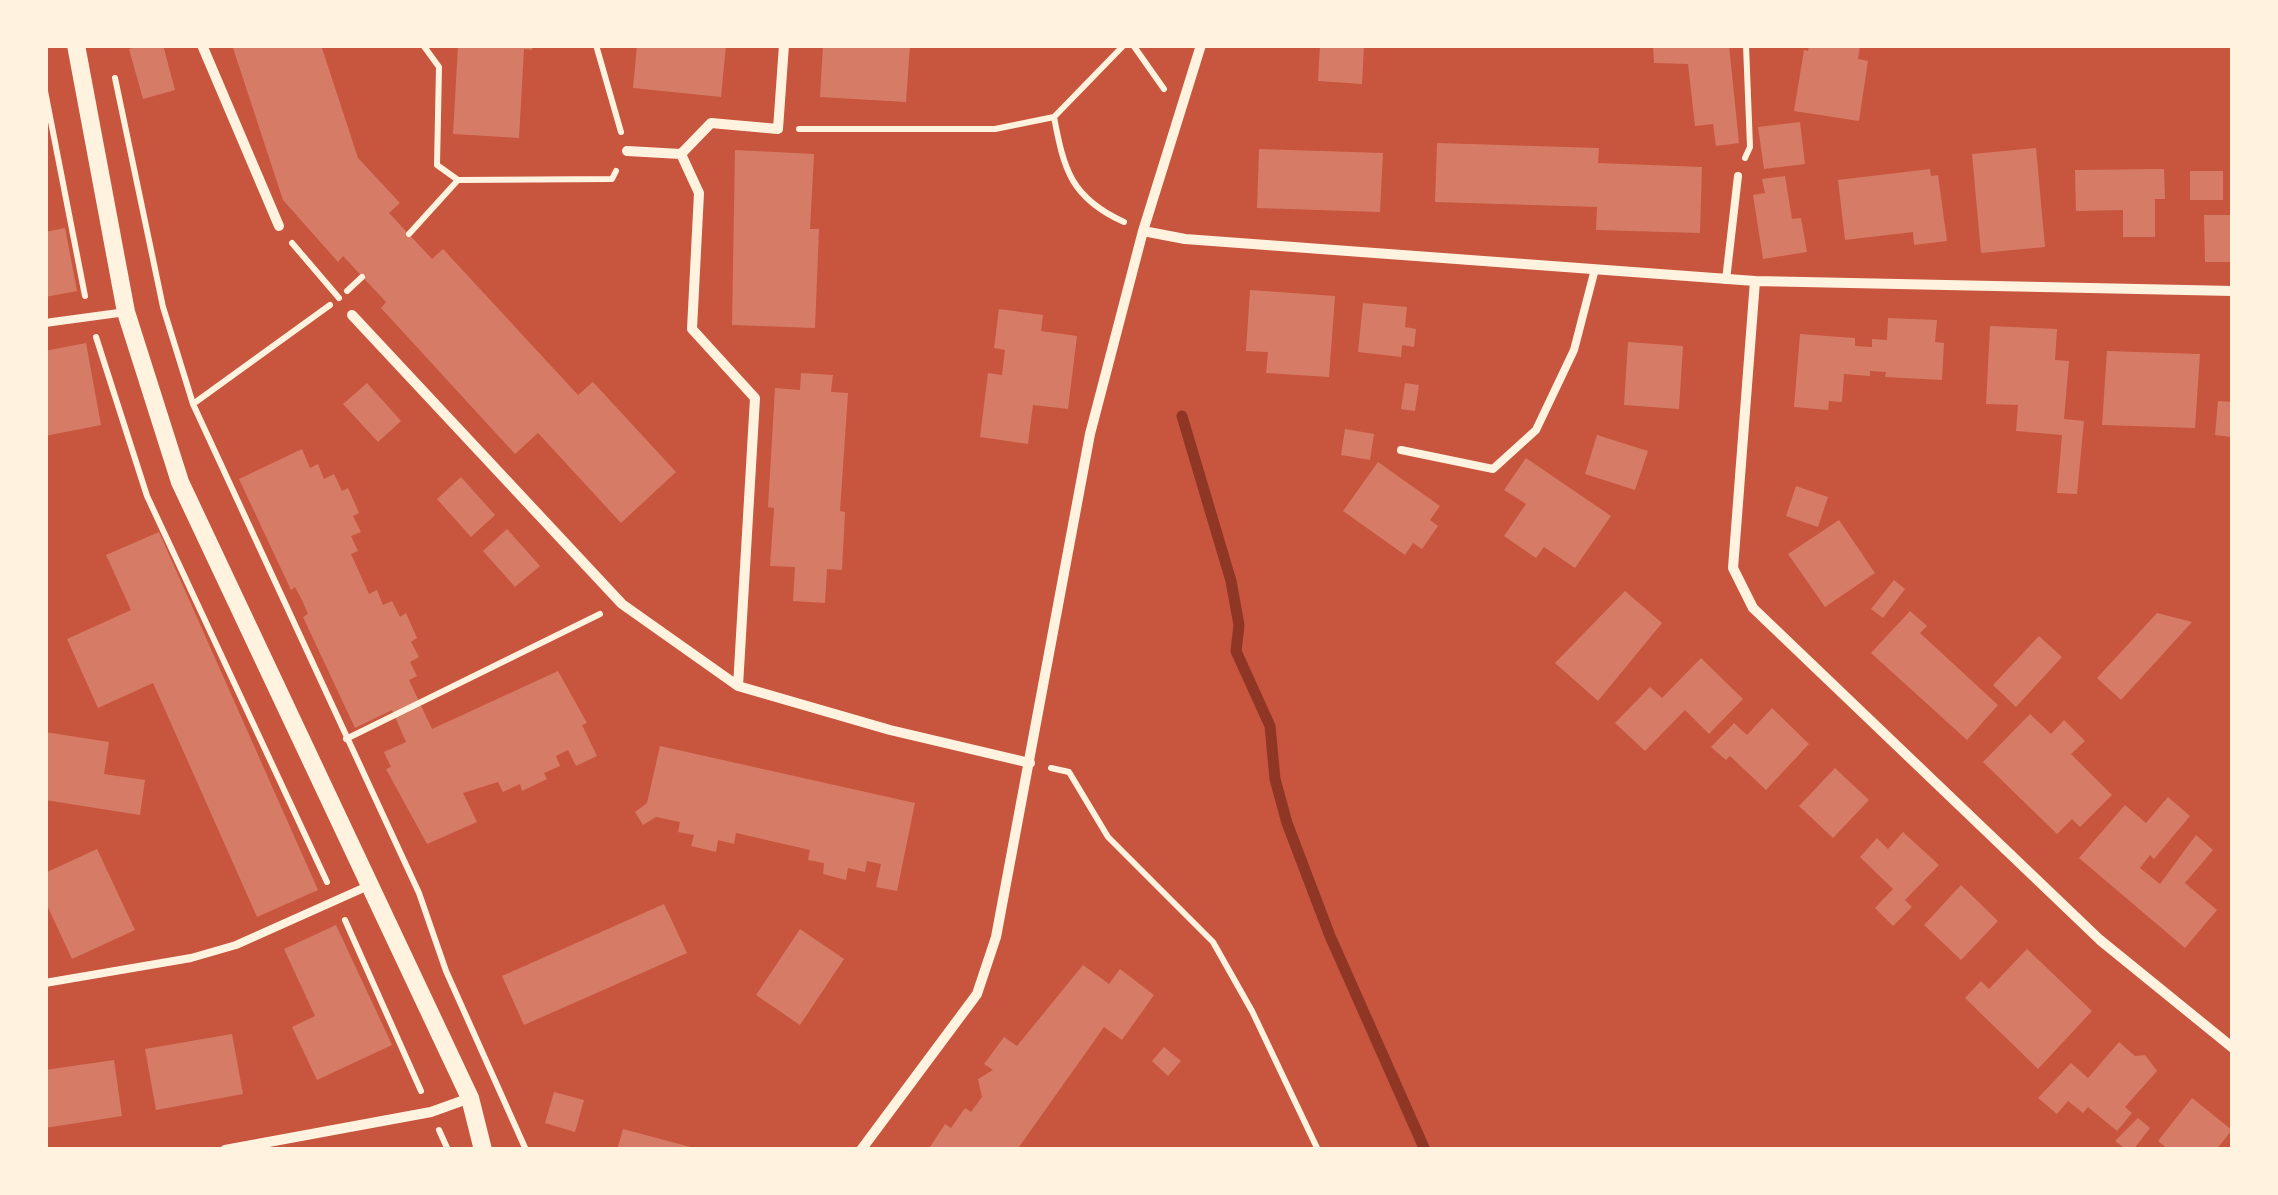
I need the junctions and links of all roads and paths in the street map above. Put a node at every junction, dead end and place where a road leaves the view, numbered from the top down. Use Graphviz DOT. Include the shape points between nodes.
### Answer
graph roads {
  1 [pos="76,45"];
  2 [pos="202,45"];
  3 [pos="423,45"];
  4 [pos="596,45"];
  5 [pos="784,45"];
  6 [pos="1124,45"];
  7 [pos="1134,45"];
  8 [pos="1201,45"];
  9 [pos="1746,45"];
  10 [pos="112,64"];
  11 [pos="1181,113"];
  12 [pos="1054,117"];
  13 [pos="778,129"];
  14 [pos="627,151"];
  15 [pos="681,154"];
  16 [pos="1738,176"];
  17 [pos="458,180"];
  18 [pos="279,226"];
  19 [pos="1144,231"];
  20 [pos="409,234"];
  21 [pos="1595,269"];
  22 [pos="362,277"];
  23 [pos="1726,280"];
  24 [pos="1755,281"];
  25 [pos="2233,291"];
  26 [pos="339,298"];
  27 [pos="126,312"];
  28 [pos="352,314"];
  29 [pos="45,323"];
  30 [pos="193,404"];
  31 [pos="1401,450"];
  32 [pos="622,604"];
  33 [pos="738,686"];
  34 [pos="346,739"];
  35 [pos="1030,764"];
  36 [pos="368,886"];
  37 [pos="45,982"];
  38 [pos="2233,1048"];
  39 [pos="470,1098"];
  40 [pos="225,1150"];
  41 [pos="484,1150"];
  42 [pos="526,1150"];
  43 [pos="861,1150"];
  44 [pos="1318,1150"];
  1 -- 27 [label="street"];
  2 -- 18 [label="street"];
  3 -- 17 [label="path" via="439,68 438,165"];
  4 -- 14 [label="path"];
  5 -- 13 [label="street"];
  6 -- 12 [label="path"];
  7 -- 11 [label="path"];
  8 -- 11 [label="street"];
  9 -- 16 [label="path" via="1750,147"];
  10 -- 30 [label="path" via="163,307"];
  11 -- 19 [label="street"];
  12 -- 13 [label="path" via="995,129"];
  12 -- 19 [label="path" via="1064,172 1106,214"];
  13 -- 15 [label="street" via="710,123"];
  14 -- 15 [label="street"];
  14 -- 17 [label="path" via="612,179"];
  15 -- 33 [label="street" via="699,193 692,329 755,398"];
  16 -- 23 [label="lane"];
  17 -- 20 [label="path"];
  18 -- 26 [label="path"];
  19 -- 21 [label="street" via="1185,240"];
  19 -- 35 [label="street" via="1090,434"];
  21 -- 23 [label="street"];
  21 -- 31 [label="lane" via="1574,350 1536,430 1493,470"];
  22 -- 26 [label="path"];
  23 -- 24 [label="street"];
  24 -- 25 [label="street"];
  24 -- 38 [label="street" via="1733,568 1753,608 2100,940"];
  26 -- 28 [label="path"];
  26 -- 30 [label="path"];
  27 -- 29 [label="lane"];
  27 -- 36 [label="street" via="180,482"];
  28 -- 32 [label="street"];
  30 -- 34 [label="path"];
  32 -- 33 [label="street"];
  32 -- 34 [label="path"];
  33 -- 35 [label="street"];
  34 -- 42 [label="path"];
  35 -- 43 [label="street" via="996,937 977,994"];
  35 -- 44 [label="path" via="1070,772 1108,837 1213,942"];
  36 -- 37 [label="lane" via="236,945"];
  36 -- 39 [label="street"];
  39 -- 40 [label="street" via="431,1112"];
  39 -- 41 [label="street"];
}
